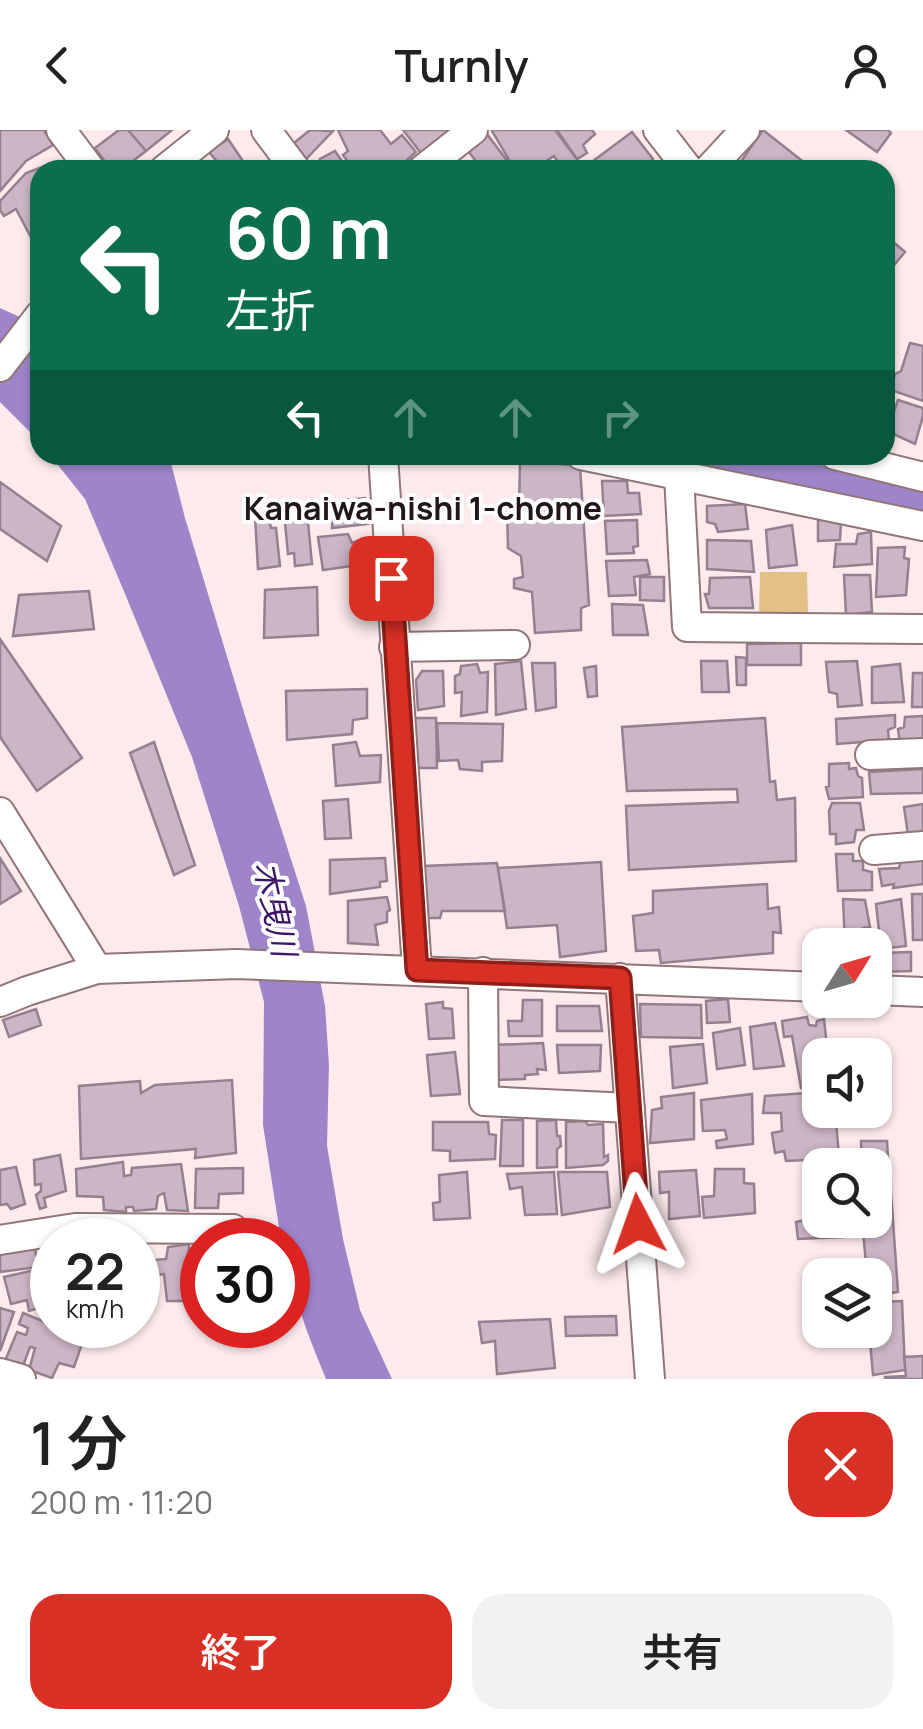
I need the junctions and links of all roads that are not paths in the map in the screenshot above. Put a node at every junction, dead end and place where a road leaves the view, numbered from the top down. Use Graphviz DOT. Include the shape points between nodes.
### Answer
graph roads {
  1 [pos="61,130"];
  2 [pos="266,130"];
  3 [pos="658,130"];
  4 [pos="744,130"];
  5 [pos="210,131"];
  6 [pos="466,132"];
  7 [pos="84,160"];
  8 [pos="176,160"];
  9 [pos="288,160"];
  10 [pos="434,160"];
  11 [pos="682,160"];
  12 [pos="717,160"];
  13 [pos="30,327"];
  14 [pos="0,367"];
  15 [pos="383,465"];
  16 [pos="628,465"];
  17 [pos="875,465"];
  18 [pos="679,476"];
  19 [pos="923,477"];
  20 [pos="923,526"];
  21 [pos="923,629"];
  22 [pos="515,645"];
  23 [pos="394,647"];
  24 [pos="923,753"];
  25 [pos="870,754"];
  26 [pos="0,812"];
  27 [pos="923,846"];
  28 [pos="874,850"];
  29 [pos="97,970"];
  30 [pos="417,970"];
  31 [pos="483,972"];
  32 [pos="620,978"];
  33 [pos="802,987"];
  34 [pos="892,991"];
  35 [pos="923,992"];
  36 [pos="0,1002"];
  37 [pos="630,1108"];
  38 [pos="180,1229"];
  39 [pos="0,1240"];
  40 [pos="0,1373"];
  41 [pos="21,1379"];
  42 [pos="650,1379"];
  1 -- 7 [label="street"];
  2 -- 9 [label="street"];
  3 -- 11 [label="street"];
  4 -- 12 [label="street"];
  5 -- 8 [label="street"];
  6 -- 10 [label="street"];
  13 -- 14 [label="street"];
  15 -- 23 [label="street"];
  16 -- 18 [label="street"];
  17 -- 19 [label="street"];
  18 -- 20 [label="street"];
  18 -- 21 [label="street" via="687,627"];
  22 -- 23 [label="street"];
  23 -- 30 [label="street"];
  24 -- 25 [label="street"];
  26 -- 29 [label="street"];
  27 -- 28 [label="street"];
  29 -- 30 [label="street" via="238,964"];
  29 -- 36 [label="street"];
  30 -- 31 [label="street"];
  31 -- 32 [label="street"];
  31 -- 37 [label="street" via="484,1101"];
  32 -- 33 [label="street"];
  32 -- 37 [label="street"];
  34 -- 35 [label="street"];
  37 -- 42 [label="street"];
  38 -- 39 [label="street" via="76,1228"];
  40 -- 41 [label="street"];
}
